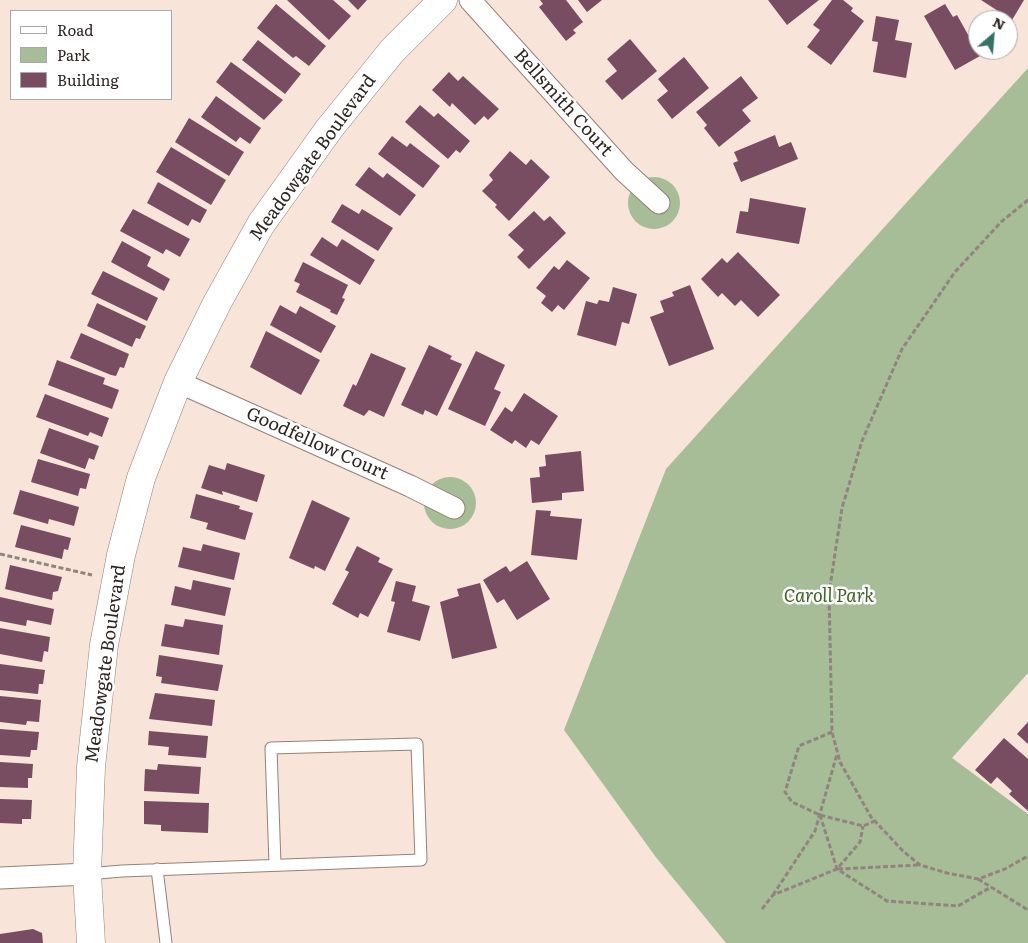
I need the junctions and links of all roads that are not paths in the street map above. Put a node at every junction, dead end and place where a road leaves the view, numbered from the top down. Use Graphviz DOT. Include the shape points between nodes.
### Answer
graph roads {
  1 [pos="443,0"];
  2 [pos="470,0"];
  3 [pos="659,203"];
  4 [pos="178,382"];
  5 [pos="454,508"];
  6 [pos="275,865"];
  7 [pos="157,870"];
  8 [pos="87,874"];
  9 [pos="0,878"];
  10 [pos="91,943"];
  11 [pos="166,943"];
  1 -- 4 [label="street, Meadowgate Boulevard" via="392,51 329,129 261,224"];
  2 -- 3 [label="street, Bellsmith Court" via="624,170"];
  4 -- 5 [label="street, Goodfellow Court"];
  4 -- 8 [label="street, Meadowgate Boulevard" via="141,478 121,555 104,646 91,767"];
  6 -- 6 [label="lane" via="421,860 417,744 271,748"];
  6 -- 7 [label="lane"];
  7 -- 8 [label="lane"];
  7 -- 11 [label="lane"];
  8 -- 9 [label="street"];
  8 -- 10 [label="street, Meadowgate Boulevard"];
}
